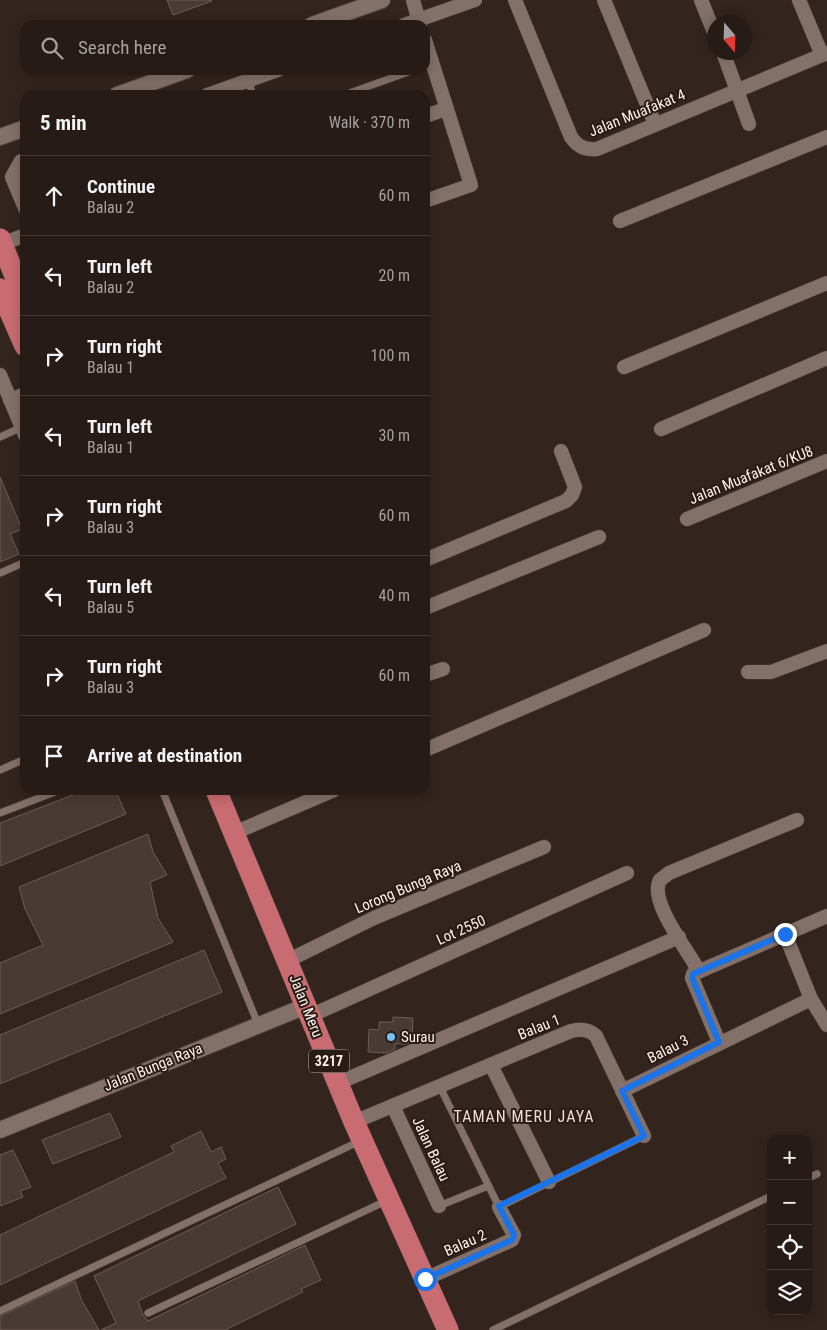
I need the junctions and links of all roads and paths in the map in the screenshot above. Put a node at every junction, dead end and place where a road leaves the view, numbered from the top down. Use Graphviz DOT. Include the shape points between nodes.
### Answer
graph roads {
  1 [pos="382,0"];
  2 [pos="413,0"];
  3 [pos="475,0"];
  4 [pos="516,0"];
  5 [pos="604,0"];
  6 [pos="701,0"];
  7 [pos="798,0"];
  8 [pos="707,15"];
  9 [pos="326,20"];
  10 [pos="419,20"];
  11 [pos="425,20"];
  12 [pos="825,54"];
  13 [pos="726,60"];
  14 [pos="430,68"];
  15 [pos="173,75"];
  16 [pos="263,75"];
  17 [pos="400,75"];
  18 [pos="248,80"];
  19 [pos="738,89"];
  20 [pos="131,90"];
  21 [pos="221,90"];
  22 [pos="251,90"];
  23 [pos="358,90"];
  24 [pos="446,109"];
  25 [pos="430,114"];
  26 [pos="655,124"];
  27 [pos="749,124"];
  28 [pos="20,130"];
  29 [pos="0,137"];
  30 [pos="827,137"];
  31 [pos="20,163"];
  32 [pos="20,196"];
  33 [pos="430,199"];
  34 [pos="620,221"];
  35 [pos="20,236"];
  36 [pos="1,241"];
  37 [pos="827,283"];
  38 [pos="0,288"];
  39 [pos="20,288"];
  40 [pos="20,332"];
  41 [pos="827,358"];
  42 [pos="624,367"];
  43 [pos="0,375"];
  44 [pos="20,396"];
  45 [pos="10,400"];
  46 [pos="20,424"];
  47 [pos="661,429"];
  48 [pos="20,432"];
  49 [pos="0,437"];
  50 [pos="561,451"];
  51 [pos="827,461"];
  52 [pos="687,519"];
  53 [pos="599,537"];
  54 [pos="430,558"];
  55 [pos="20,564"];
  56 [pos="0,573"];
  57 [pos="430,606"];
  58 [pos="704,630"];
  59 [pos="827,651"];
  60 [pos="443,669"];
  61 [pos="748,672"];
  62 [pos="430,673"];
  63 [pos="430,748"];
  64 [pos="20,761"];
  65 [pos="0,770"];
  66 [pos="47,795"];
  67 [pos="164,795"];
  68 [pos="218,795"];
  69 [pos="322,795"];
  70 [pos="0,813"];
  71 [pos="797,820"];
  72 [pos="234,833"];
  73 [pos="544,847"];
  74 [pos="627,873"];
  75 [pos="827,916"];
  76 [pos="785,934"];
  77 [pos="679,937"];
  78 [pos="287,961"];
  79 [pos="698,970"];
  80 [pos="811,999"];
  81 [pos="308,1011"];
  82 [pos="258,1024"];
  83 [pos="827,1025"];
  84 [pos="719,1042"];
  85 [pos="491,1065"];
  86 [pos="338,1083"];
  87 [pos="440,1087"];
  88 [pos="622,1091"];
  89 [pos="393,1106"];
  90 [pos="0,1130"];
  91 [pos="358,1131"];
  92 [pos="644,1136"];
  93 [pos="818,1174"];
  94 [pos="812,1176"];
  95 [pos="549,1182"];
  96 [pos="488,1186"];
  97 [pos="767,1198"];
  98 [pos="389,1200"];
  99 [pos="439,1206"];
  100 [pos="499,1206"];
  101 [pos="425,1279"];
  102 [pos="0,1311"];
  103 [pos="148,1313"];
  104 [pos="445,1329"];
  105 [pos="493,1330"];
  1 -- 9 [label="street"];
  2 -- 10 [label="street"];
  3 -- 11 [label="street"];
  4 -- 26 [label="street, Jalan Muafakat 4" via="576,144 587,150 597,149"];
  5 -- 26 [label="street"];
  6 -- 8 [label="street"];
  7 -- 12 [label="street"];
  12 -- 19 [label="street, Jalan Muafakat 4"];
  13 -- 19 [label="street"];
  14 -- 24 [label="street"];
  15 -- 20 [label="street"];
  16 -- 18 [label="street"];
  17 -- 23 [label="lane"];
  18 -- 21 [label="street"];
  18 -- 22 [label="lane"];
  19 -- 26 [label="street, Jalan Muafakat 4"];
  19 -- 27 [label="street"];
  24 -- 25 [label="street"];
  24 -- 33 [label="street" via="471,185"];
  28 -- 29 [label="street"];
  30 -- 34 [label="street"];
  31 -- 32 [label="street" via="12,177"];
  35 -- 36 [label="street"];
  36 -- 39 [label="main road"];
  37 -- 42 [label="street"];
  38 -- 40 [label="main road"];
  41 -- 47 [label="street"];
  43 -- 45 [label="street"];
  44 -- 45 [label="street"];
  45 -- 46 [label="street"];
  48 -- 49 [label="lane"];
  50 -- 54 [label="street" via="575,488 566,501"];
  51 -- 52 [label="street, Jalan Muafakat 6/KU8"];
  53 -- 57 [label="street"];
  55 -- 56 [label="lane"];
  58 -- 63 [label="street"];
  59 -- 61 [label="street" via="771,672"];
  60 -- 62 [label="street"];
  64 -- 65 [label="lane"];
  66 -- 70 [label="lane"];
  67 -- 82 [label="lane"];
  68 -- 72 [label="main road, Jalan Meru / 3217"];
  69 -- 72 [label="street"];
  71 -- 77 [label="street" via="664,876 657,891 668,921"];
  72 -- 78 [label="main road, Jalan Meru / 3217"];
  73 -- 78 [label="street, Lorong Bunga Raya" via="374,918"];
  74 -- 81 [label="street, Lot 2550"];
  75 -- 76 [label="street"];
  76 -- 79 [label="street"];
  76 -- 80 [label="street"];
  77 -- 79 [label="street"];
  77 -- 86 [label="street"];
  78 -- 81 [label="main road, Jalan Meru / 3217"];
  79 -- 84 [label="street" via="692,978"];
  80 -- 83 [label="street"];
  80 -- 84 [label="street, Balau 3"];
  81 -- 82 [label="street, Jalan Bunga Raya"];
  81 -- 86 [label="main road, Jalan Meru / 3217"];
  82 -- 90 [label="street, Jalan Bunga Raya"];
  84 -- 88 [label="street, Balau 3"];
  85 -- 87 [label="street, Balau 1"];
  85 -- 88 [label="street, Balau 1" via="581,1029 596,1036"];
  85 -- 95 [label="street"];
  86 -- 91 [label="main road, Jalan Meru / 3217"];
  87 -- 89 [label="street, Balau 1"];
  87 -- 96 [label="lane"];
  88 -- 92 [label="street, Balau 1"];
  89 -- 91 [label="street, Balau 1"];
  89 -- 99 [label="street, Jalan Balau"];
  91 -- 98 [label="main road, Jalan Meru / 3217"];
  91 -- 102 [label="lane"];
  92 -- 95 [label="lane, Balau 1"];
  93 -- 94 [label="lane"];
  95 -- 100 [label="lane, Balau 1"];
  96 -- 99 [label="lane"];
  96 -- 100 [label="lane"];
  97 -- 105 [label="lane"];
  98 -- 101 [label="main road, Jalan Meru / 3217"];
  98 -- 103 [label="lane"];
  100 -- 101 [label="street, Balau 2" via="514,1235 512,1240"];
  101 -- 104 [label="main road, Jalan Meru / 3217"];
}
